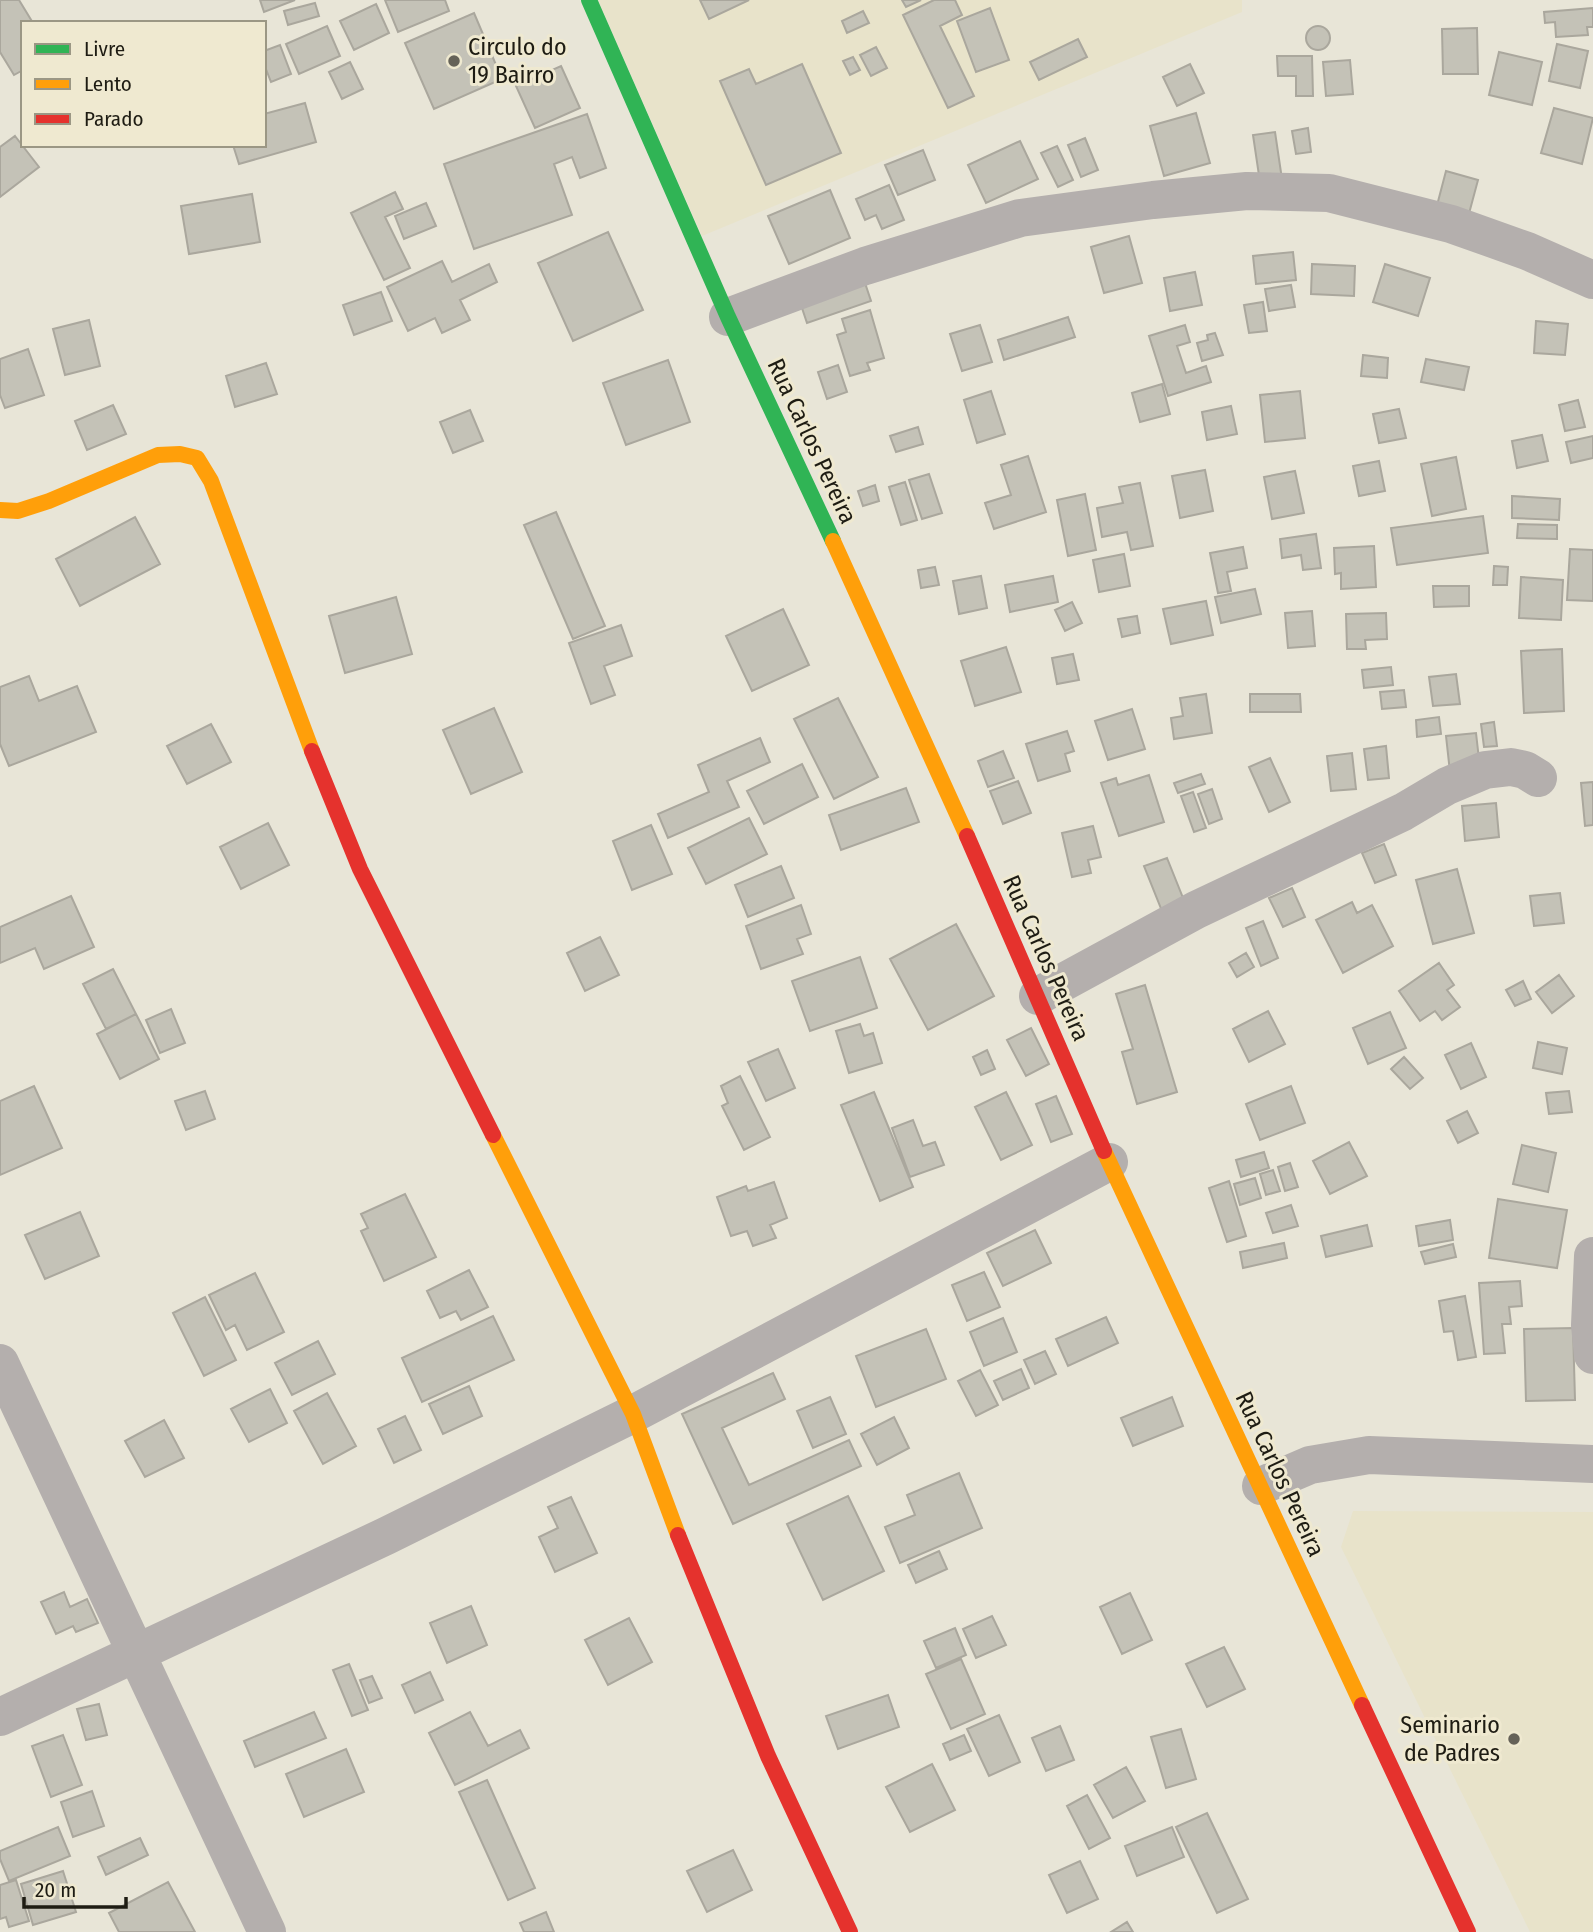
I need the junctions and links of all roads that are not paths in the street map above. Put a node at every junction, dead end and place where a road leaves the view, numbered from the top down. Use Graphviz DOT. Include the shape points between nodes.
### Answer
graph roads {
  1 [pos="589,0"];
  2 [pos="1593,280"];
  3 [pos="728,317"];
  4 [pos="0,510"];
  5 [pos="1538,778"];
  6 [pos="1038,996"];
  7 [pos="1109,1162"];
  8 [pos="1593,1256"];
  9 [pos="1593,1354"];
  10 [pos="0,1363"];
  11 [pos="632,1413"];
  12 [pos="1593,1464"];
  13 [pos="1261,1486"];
  14 [pos="137,1654"];
  15 [pos="0,1717"];
  16 [pos="267,1932"];
  17 [pos="850,1932"];
  18 [pos="1468,1932"];
  1 -- 3 [label="main road, Rua Carlos Pereira"];
  2 -- 3 [label="street" via="1527,251 1415,215 1329,193 1247,191 1020,218 865,266"];
  3 -- 6 [label="main road, Rua Carlos Pereira"];
  4 -- 11 [label="main road" via="18,511 50,501 158,454 197,458 225,514 293,704 360,869"];
  5 -- 6 [label="street" via="1511,767 1485,770 1447,786 1391,818 1196,910"];
  6 -- 7 [label="main road, Rua Carlos Pereira"];
  7 -- 11 [label="street"];
  7 -- 13 [label="main road, Rua Carlos Pereira"];
  8 -- 9 [label="street"];
  10 -- 14 [label="street"];
  11 -- 14 [label="street"];
  11 -- 17 [label="main road" via="768,1756"];
  12 -- 13 [label="street" via="1369,1455 1310,1465"];
  13 -- 18 [label="main road, Rua Carlos Pereira"];
  14 -- 15 [label="street"];
  14 -- 16 [label="street"];
}
